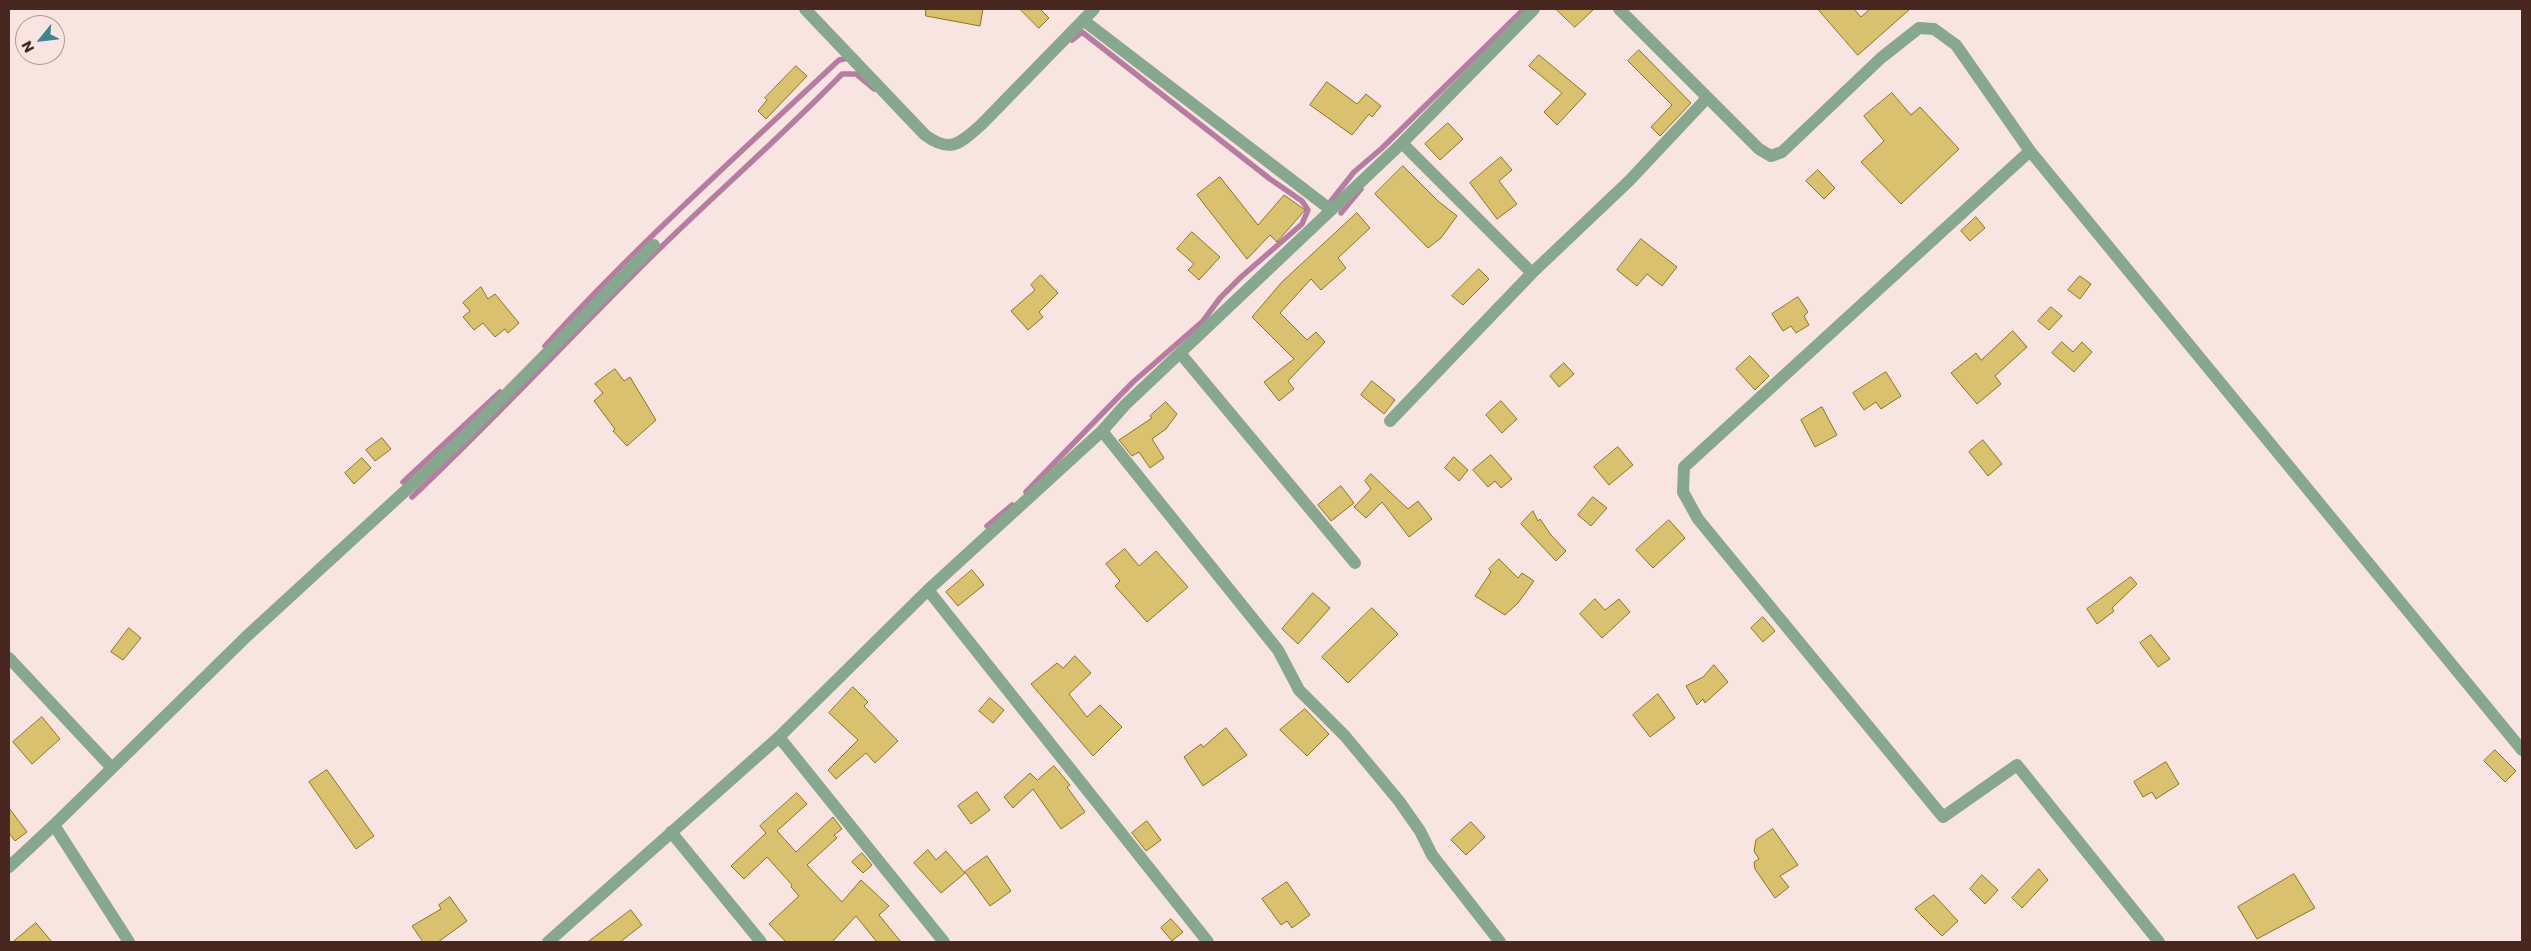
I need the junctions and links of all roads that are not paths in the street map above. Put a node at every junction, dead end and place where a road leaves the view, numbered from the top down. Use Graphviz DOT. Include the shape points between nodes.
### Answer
graph roads {
  1 [pos="805,9"];
  2 [pos="1094,9"];
  3 [pos="1534,9"];
  4 [pos="1619,9"];
  5 [pos="1083,20"];
  6 [pos="1707,98"];
  7 [pos="1402,143"];
  8 [pos="2030,151"];
  9 [pos="1331,210"];
  10 [pos="654,245"];
  11 [pos="1532,273"];
  12 [pos="1180,353"];
  13 [pos="1390,420"];
  14 [pos="1102,432"];
  15 [pos="1355,563"];
  16 [pos="928,590"];
  17 [pos="9,658"];
  18 [pos="779,737"];
  19 [pos="2522,750"];
  20 [pos="111,767"];
  21 [pos="54,825"];
  22 [pos="671,832"];
  23 [pos="9,866"];
  24 [pos="551,941"];
  25 [pos="130,942"];
  26 [pos="761,942"];
  27 [pos="944,942"];
  28 [pos="1208,942"];
  29 [pos="1500,942"];
  30 [pos="2159,942"];
  1 -- 5 [label="street" via="925,135 937,144 947,146 965,139 981,125"];
  2 -- 5 [label="street"];
  3 -- 7 [label="street"];
  4 -- 6 [label="street"];
  5 -- 9 [label="street"];
  6 -- 8 [label="street" via="1759,149 1771,156 1782,152 1881,58 1919,28 1934,30 1956,44"];
  6 -- 11 [label="street" via="1629,181"];
  7 -- 9 [label="street"];
  7 -- 11 [label="street"];
  8 -- 19 [label="street"];
  8 -- 30 [label="street" via="1684,467 1683,492 1698,519 1943,818 2017,765"];
  9 -- 12 [label="street"];
  10 -- 20 [label="street" via="464,437 247,636"];
  11 -- 13 [label="street"];
  12 -- 14 [label="street" via="1125,405"];
  12 -- 15 [label="street"];
  14 -- 16 [label="street"];
  14 -- 29 [label="street" via="1278,650 1299,690 1345,736 1399,801 1432,855"];
  16 -- 18 [label="street"];
  16 -- 28 [label="street"];
  17 -- 20 [label="street"];
  18 -- 22 [label="street"];
  18 -- 27 [label="street"];
  20 -- 21 [label="street"];
  21 -- 23 [label="street"];
  21 -- 25 [label="street"];
  22 -- 24 [label="street"];
  22 -- 26 [label="street"];
}
